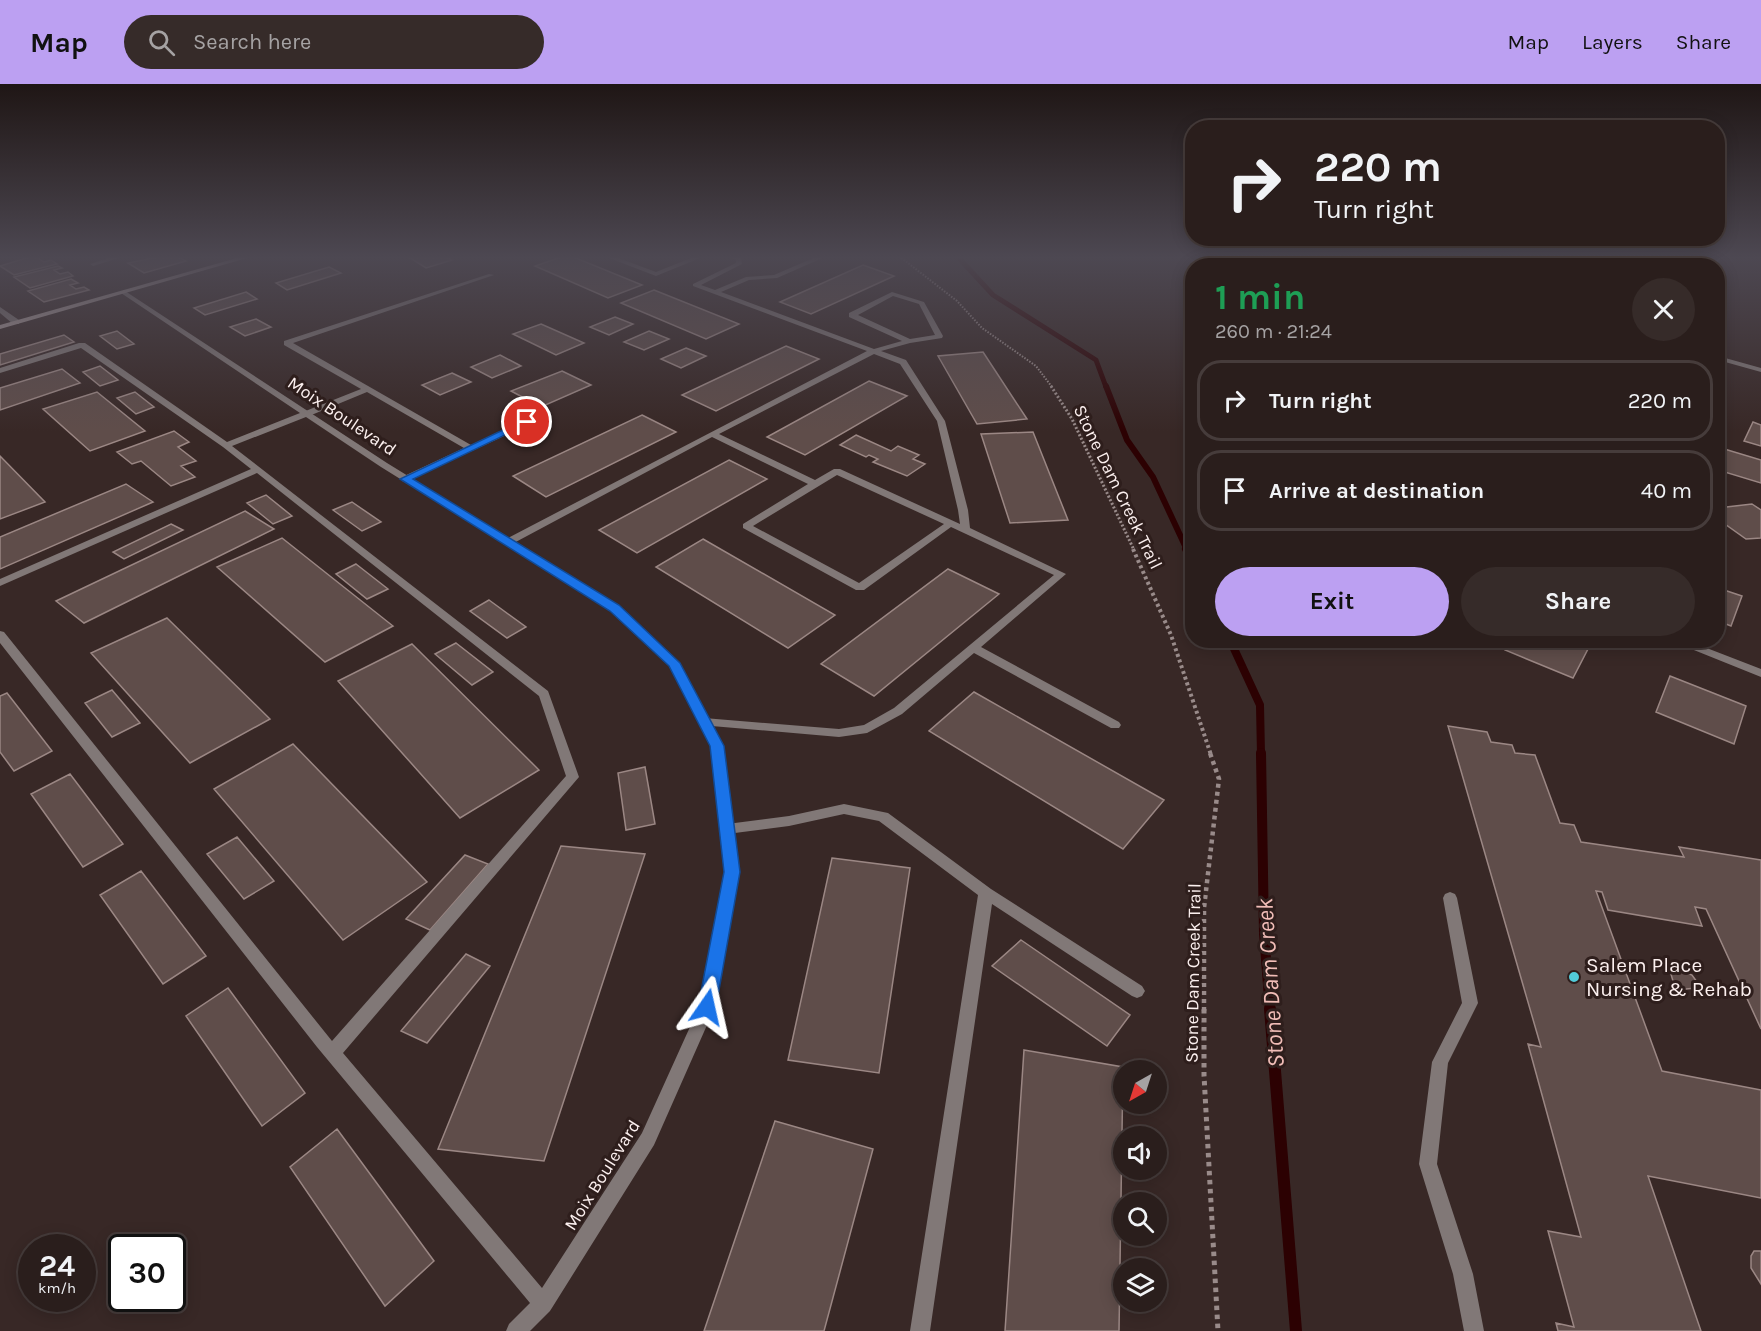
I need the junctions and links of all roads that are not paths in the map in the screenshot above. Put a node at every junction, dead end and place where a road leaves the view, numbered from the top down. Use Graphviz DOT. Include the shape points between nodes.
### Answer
graph roads {
  1 [pos="6,314"];
  2 [pos="44,314"];
  3 [pos="156,314"];
  4 [pos="375,314"];
  5 [pos="775,314"];
  6 [pos="854,314"];
  7 [pos="928,314"];
  8 [pos="16,322"];
  9 [pos="0,327"];
  10 [pos="909,341"];
  11 [pos="874,351"];
  12 [pos="1725,360"];
  13 [pos="1761,370"];
  14 [pos="0,371"];
  15 [pos="367,389"];
  16 [pos="306,414"];
  17 [pos="527,422"];
  18 [pos="712,434"];
  19 [pos="226,445"];
  20 [pos="470,448"];
  21 [pos="257,470"];
  22 [pos="405,479"];
  23 [pos="815,484"];
  24 [pos="951,523"];
  25 [pos="965,529"];
  26 [pos="508,542"];
  27 [pos="0,583"];
  28 [pos="0,635"];
  29 [pos="973,648"];
  30 [pos="1695,648"];
  31 [pos="1761,673"];
  32 [pos="704,722"];
  33 [pos="1115,725"];
  34 [pos="727,828"];
  35 [pos="986,893"];
  36 [pos="1450,898"];
  37 [pos="1137,991"];
  38 [pos="333,1052"];
  39 [pos="543,1304"];
  40 [pos="516,1331"];
  41 [pos="920,1331"];
  42 [pos="1474,1331"];
  1 -- 8 [label="street"];
  2 -- 8 [label="street"];
  3 -- 16 [label="street, Moix Boulevard"];
  4 -- 15 [label="street" via="287,344"];
  5 -- 11 [label="street"];
  6 -- 10 [label="street"];
  7 -- 10 [label="street" via="939,336"];
  8 -- 9 [label="street"];
  10 -- 11 [label="street"];
  11 -- 18 [label="street"];
  11 -- 25 [label="street" via="903,362 942,421"];
  12 -- 13 [label="street"];
  14 -- 19 [label="street" via="82,345"];
  15 -- 16 [label="street"];
  15 -- 20 [label="street"];
  16 -- 19 [label="street"];
  16 -- 22 [label="street, Moix Boulevard"];
  17 -- 20 [label="street"];
  18 -- 23 [label="street"];
  18 -- 26 [label="street"];
  19 -- 21 [label="street"];
  20 -- 22 [label="street"];
  21 -- 27 [label="street"];
  21 -- 38 [label="street" via="544,694 573,777"];
  22 -- 26 [label="street, Moix Boulevard"];
  23 -- 24 [label="street" via="837,471"];
  23 -- 24 [label="street" via="746,526 860,588"];
  24 -- 25 [label="street"];
  25 -- 29 [label="street" via="1061,574"];
  26 -- 32 [label="street, Moix Boulevard" via="615,608 674,663"];
  28 -- 38 [label="street"];
  29 -- 32 [label="street" via="898,711 867,729 839,733"];
  29 -- 33 [label="street"];
  30 -- 31 [label="street"];
  32 -- 34 [label="street, Moix Boulevard" via="717,746"];
  34 -- 35 [label="street" via="789,821 844,809 883,817"];
  34 -- 39 [label="street, Moix Boulevard" via="732,872 707,1007 648,1139"];
  35 -- 37 [label="street"];
  35 -- 41 [label="street"];
  36 -- 42 [label="street" via="1470,1003 1440,1062 1428,1164 1463,1274"];
  38 -- 39 [label="street"];
  39 -- 40 [label="street, Moix Boulevard"];
}
